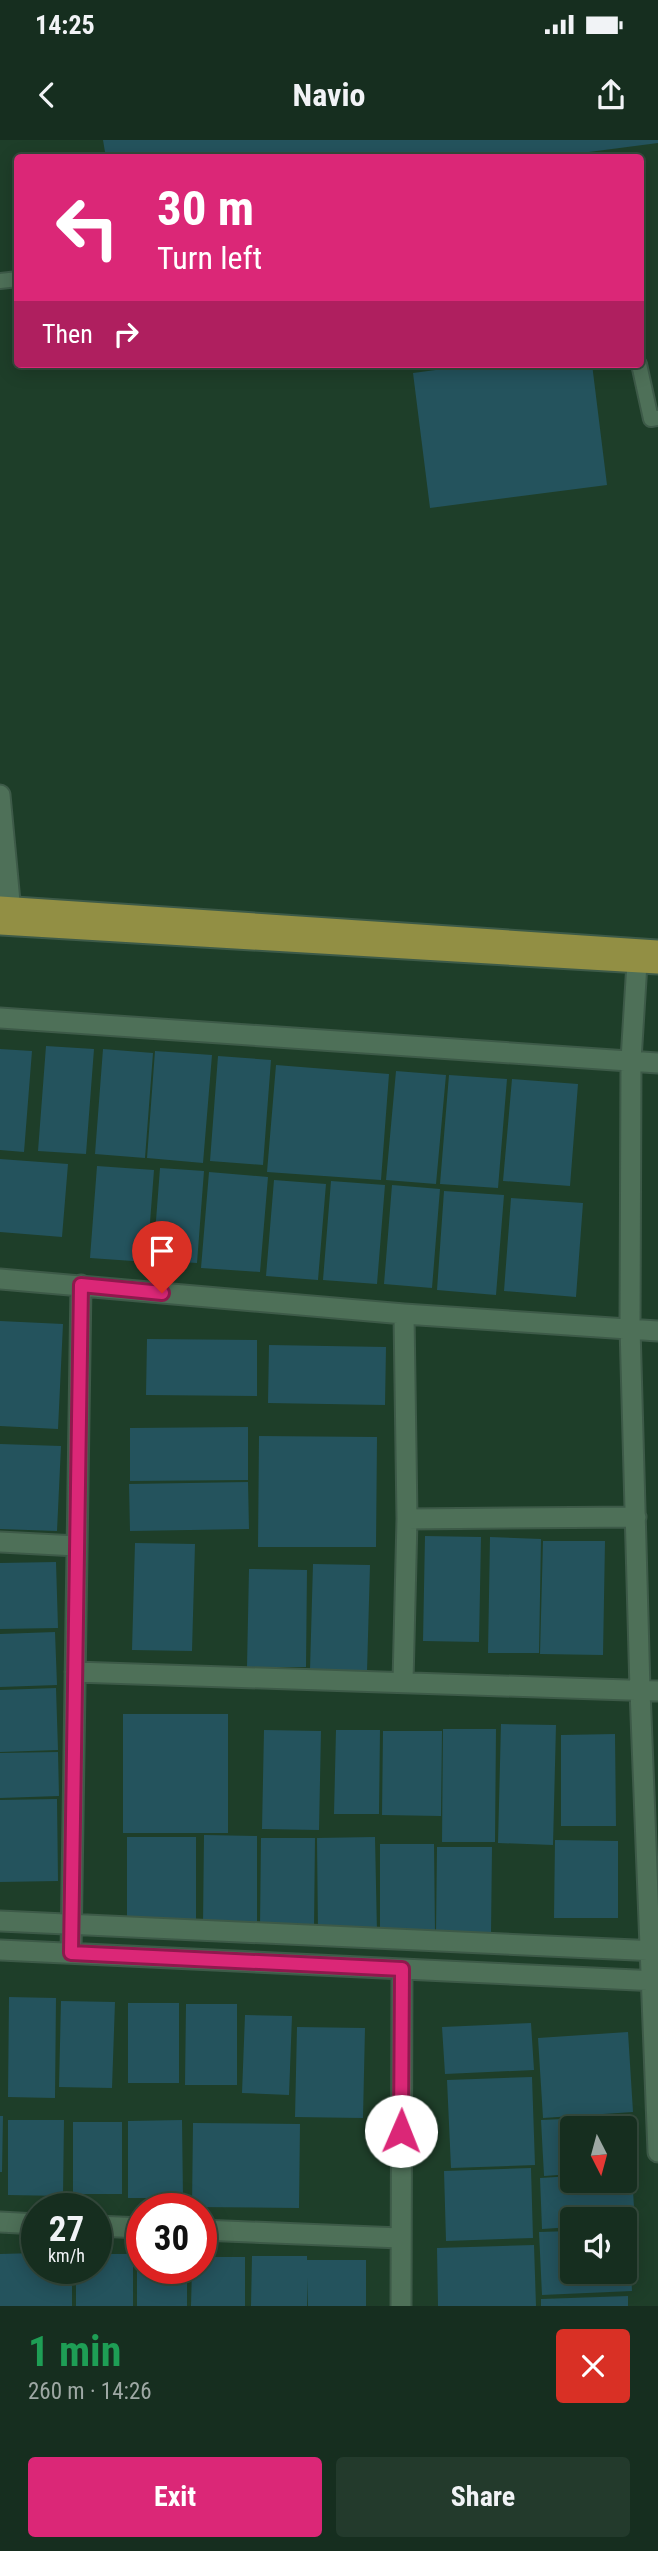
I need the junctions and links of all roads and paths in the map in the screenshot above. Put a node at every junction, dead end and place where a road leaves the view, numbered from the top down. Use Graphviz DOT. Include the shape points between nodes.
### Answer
graph roads {
  1 [pos="640,368"];
  2 [pos="658,418"];
  3 [pos="0,795"];
  4 [pos="6,916"];
  5 [pos="658,950"];
  6 [pos="637,962"];
  7 [pos="658,964"];
  8 [pos="0,1018"];
  9 [pos="631,1060"];
  10 [pos="658,1063"];
  11 [pos="0,1279"];
  12 [pos="81,1285"];
  13 [pos="404,1314"];
  14 [pos="630,1327"];
  15 [pos="658,1331"];
  16 [pos="636,1517"];
  17 [pos="407,1519"];
  18 [pos="0,1542"];
  19 [pos="77,1546"];
  20 [pos="75,1672"];
  21 [pos="403,1682"];
  22 [pos="649,1690"];
  23 [pos="0,1921"];
  24 [pos="70,1926"];
  25 [pos="0,1950"];
  26 [pos="654,1951"];
  27 [pos="71,1953"];
  28 [pos="402,1969"];
  29 [pos="655,1981"];
  30 [pos="658,2152"];
  31 [pos="0,2222"];
  32 [pos="21,2223"];
  33 [pos="217,2231"];
  34 [pos="400,2238"];
  35 [pos="401,2306"];
  1 -- 2 [label="lane" via="651,419"];
  3 -- 4 [label="street"];
  4 -- 5 [label="main road"];
  4 -- 6 [label="main road"];
  6 -- 7 [label="main road"];
  6 -- 9 [label="street"];
  8 -- 9 [label="street"];
  9 -- 10 [label="street"];
  9 -- 14 [label="street"];
  11 -- 12 [label="street"];
  12 -- 13 [label="street"];
  12 -- 19 [label="street"];
  13 -- 14 [label="street"];
  13 -- 17 [label="street"];
  14 -- 15 [label="street"];
  14 -- 16 [label="street"];
  16 -- 17 [label="street"];
  16 -- 22 [label="street"];
  17 -- 21 [label="street"];
  18 -- 19 [label="street"];
  19 -- 20 [label="street"];
  20 -- 21 [label="street"];
  20 -- 24 [label="street"];
  21 -- 22 [label="street"];
  22 -- 26 [label="street"];
  23 -- 24 [label="street"];
  24 -- 26 [label="street"];
  24 -- 27 [label="street"];
  25 -- 27 [label="street"];
  26 -- 29 [label="street"];
  27 -- 28 [label="street"];
  28 -- 29 [label="street"];
  28 -- 34 [label="street"];
  29 -- 30 [label="street"];
  31 -- 32 [label="street"];
  33 -- 34 [label="street"];
  34 -- 35 [label="street"];
}
